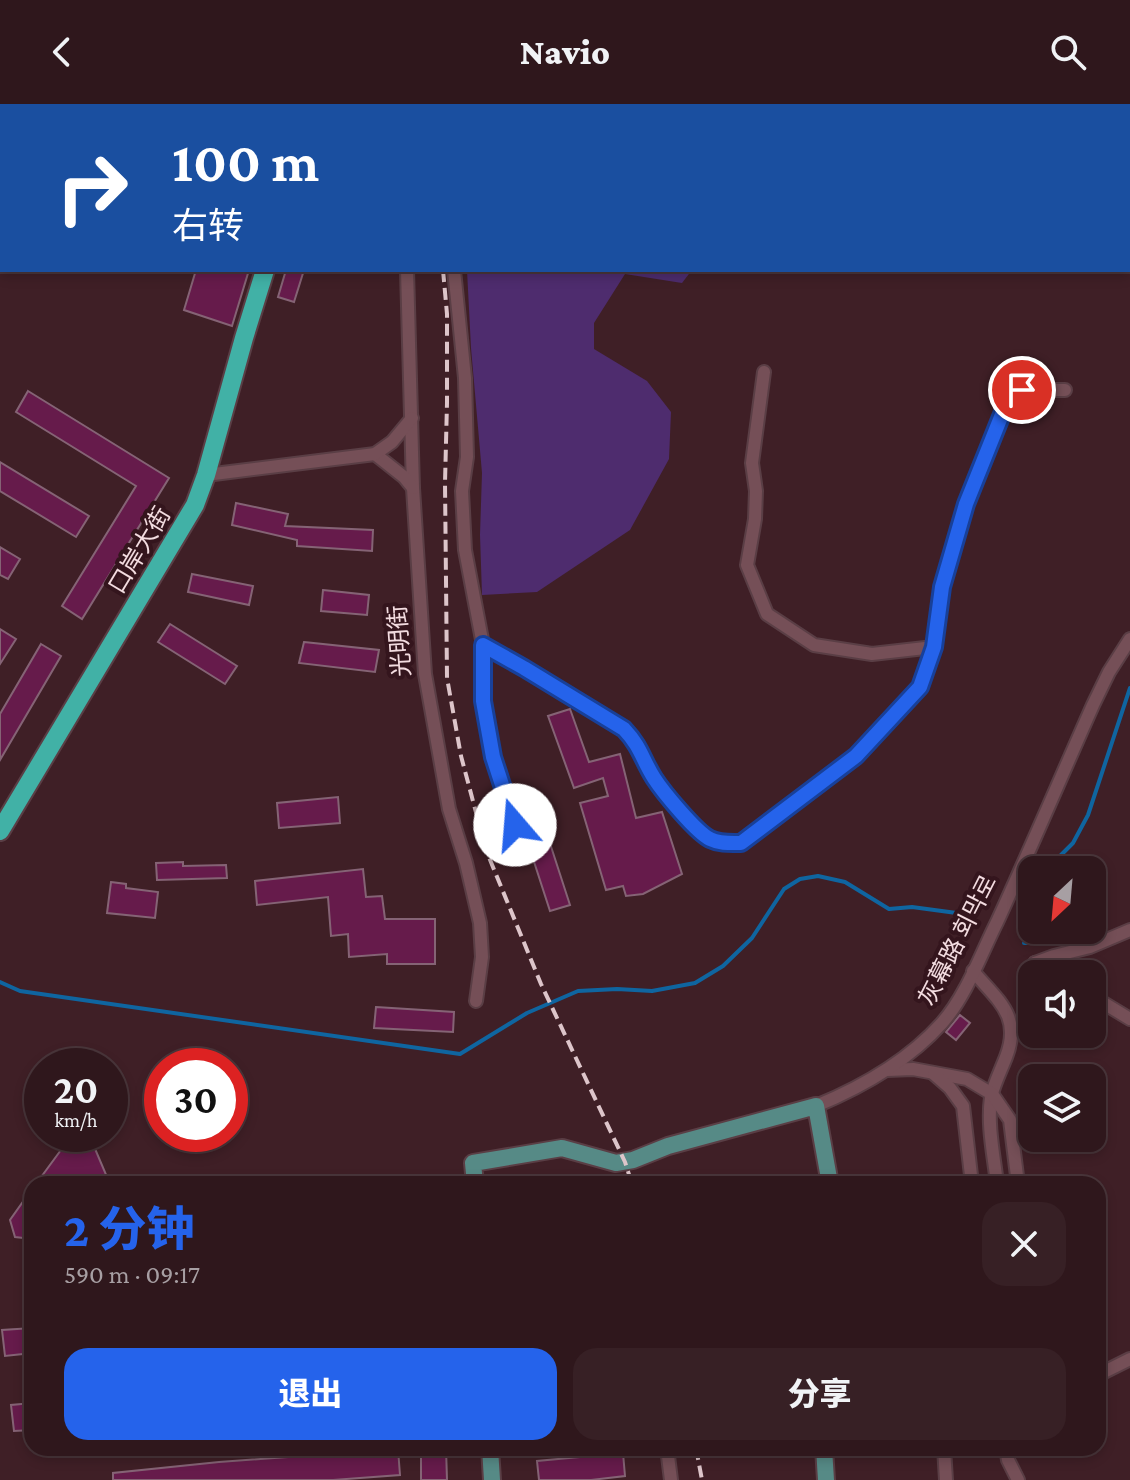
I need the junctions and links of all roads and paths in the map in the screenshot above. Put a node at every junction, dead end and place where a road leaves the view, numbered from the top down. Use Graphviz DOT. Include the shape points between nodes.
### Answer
graph roads {
  1 [pos="264,272"];
  2 [pos="407,272"];
  3 [pos="454,272"];
  4 [pos="764,372"];
  5 [pos="1065,390"];
  6 [pos="412,418"];
  7 [pos="375,454"];
  8 [pos="206,475"];
  9 [pos="413,488"];
  10 [pos="1130,639"];
  11 [pos="483,645"];
  12 [pos="934,647"];
  13 [pos="515,825"];
  14 [pos="0,831"];
  15 [pos="1130,930"];
  16 [pos="1045,960"];
  17 [pos="973,971"];
  18 [pos="476,1001"];
  19 [pos="1106,1004"];
  20 [pos="1130,1019"];
  21 [pos="887,1070"];
  22 [pos="931,1072"];
  23 [pos="992,1094"];
  24 [pos="816,1106"];
  25 [pos="474,1176"];
  26 [pos="829,1176"];
  27 [pos="971,1176"];
  28 [pos="996,1176"];
  29 [pos="1017,1176"];
  30 [pos="1130,1359"];
  31 [pos="1106,1371"];
  32 [pos="490,1456"];
  33 [pos="668,1456"];
  34 [pos="824,1456"];
  35 [pos="944,1456"];
  36 [pos="1007,1456"];
  37 [pos="492,1480"];
  38 [pos="671,1480"];
  39 [pos="826,1480"];
  40 [pos="946,1480"];
  41 [pos="1018,1480"];
  1 -- 8 [label="highway, 口岸大街"];
  2 -- 6 [label="street, 光明街"];
  3 -- 11 [label="street" via="465,378 465,550"];
  4 -- 12 [label="street" via="747,565 767,614 814,645 872,654"];
  5 -- 12 [label="street" via="1022,390 1005,407 966,504 942,587"];
  6 -- 7 [label="street"];
  6 -- 9 [label="street, 光明街"];
  7 -- 8 [label="street"];
  7 -- 9 [label="street"];
  8 -- 14 [label="highway, 口岸大街" via="195,505"];
  9 -- 18 [label="street, 光明街" via="425,674 449,809 480,923"];
  10 -- 17 [label="street, 灰幕路 회막로" via="1093,705"];
  11 -- 12 [label="street" via="624,729 674,805 709,839 725,844 741,843 856,756 920,687"];
  11 -- 13 [label="street" via="483,701 493,757"];
  15 -- 16 [label="street"];
  17 -- 21 [label="street, 灰幕路 회막로" via="942,1022"];
  17 -- 23 [label="street" via="1012,1025"];
  19 -- 20 [label="street"];
  21 -- 22 [label="street"];
  21 -- 24 [label="street, 灰幕路 회막로"];
  22 -- 23 [label="street" via="967,1079"];
  22 -- 27 [label="street" via="963,1106"];
  23 -- 28 [label="street" via="989,1116"];
  23 -- 29 [label="street" via="1010,1120"];
  24 -- 25 [label="main road, 灰幕路 회막로" via="625,1162 562,1148 473,1163"];
  24 -- 26 [label="main road"];
  30 -- 31 [label="street"];
  32 -- 37 [label="main road"];
  33 -- 38 [label="street"];
  34 -- 39 [label="main road"];
  35 -- 40 [label="street"];
  36 -- 41 [label="street"];
}
